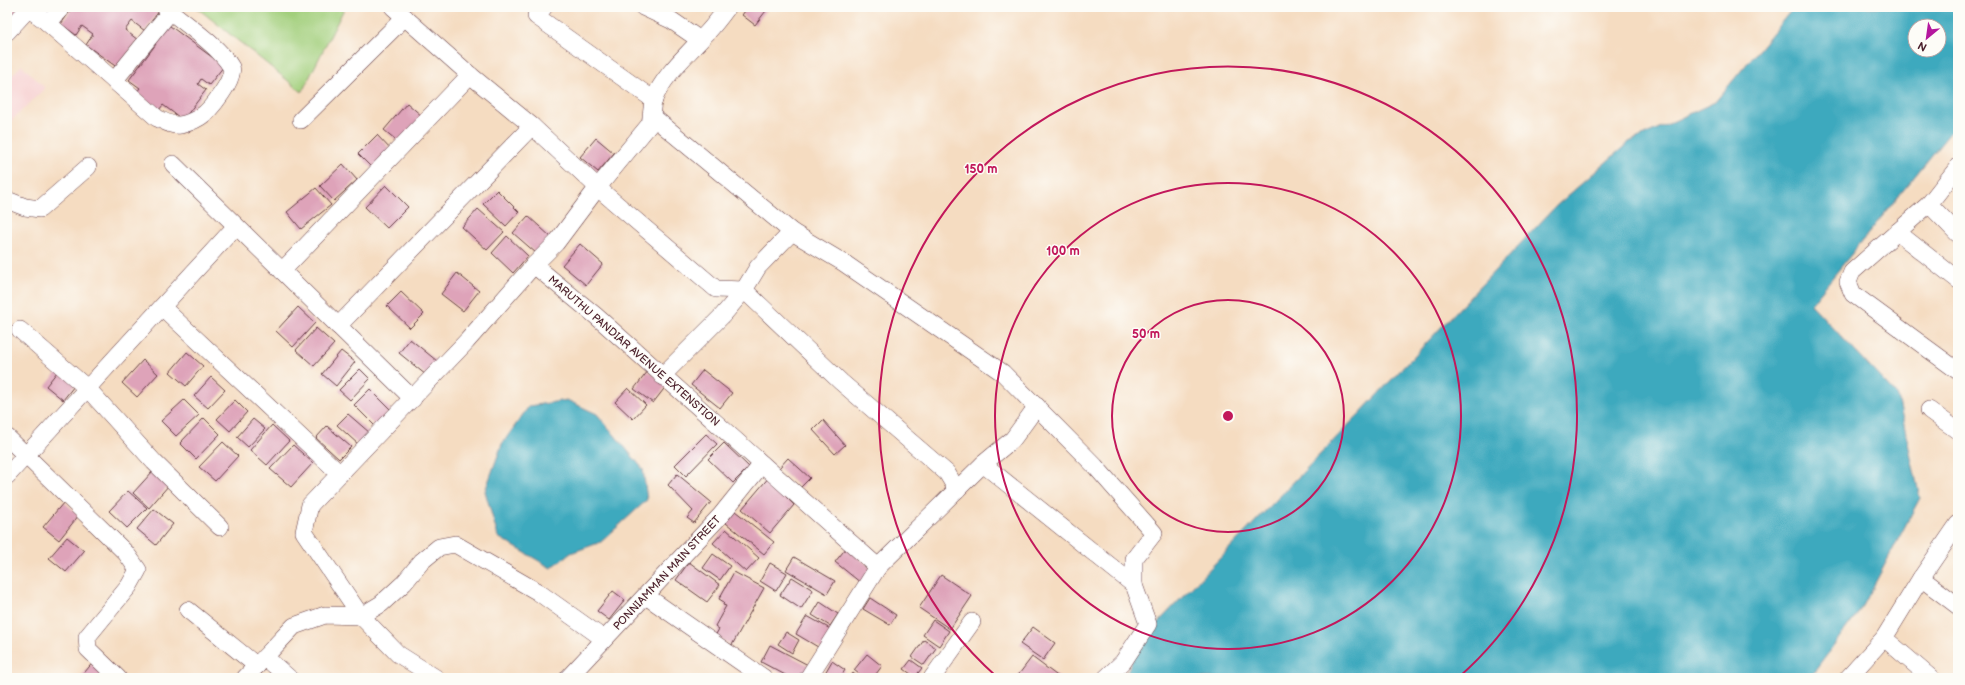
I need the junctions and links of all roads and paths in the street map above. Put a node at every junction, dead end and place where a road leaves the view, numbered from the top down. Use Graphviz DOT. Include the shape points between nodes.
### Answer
graph roads {
  1 [pos="62,7"];
  2 [pos="544,7"];
  3 [pos="643,7"];
  4 [pos="728,7"];
  5 [pos="29,8"];
  6 [pos="167,9"];
  7 [pos="399,12"];
  8 [pos="48,23"];
  9 [pos="7,32"];
  10 [pos="700,40"];
  11 [pos="470,76"];
  12 [pos="114,81"];
  13 [pos="653,108"];
  14 [pos="301,120"];
  15 [pos="532,126"];
  16 [pos="173,164"];
  17 [pos="88,167"];
  18 [pos="1958,167"];
  19 [pos="598,187"];
  20 [pos="7,200"];
  21 [pos="1929,204"];
  22 [pos="236,226"];
  23 [pos="792,232"];
  24 [pos="1897,232"];
  25 [pos="1958,234"];
  26 [pos="534,265"];
  27 [pos="282,271"];
  28 [pos="1958,280"];
  29 [pos="744,290"];
  30 [pos="162,307"];
  31 [pos="338,326"];
  32 [pos="20,330"];
  33 [pos="1958,371"];
  34 [pos="662,376"];
  35 [pos="88,389"];
  36 [pos="413,399"];
  37 [pos="1038,406"];
  38 [pos="1929,410"];
  39 [pos="1958,430"];
  40 [pos="7,437"];
  41 [pos="27,456"];
  42 [pos="762,464"];
  43 [pos="983,464"];
  44 [pos="340,474"];
  45 [pos="7,476"];
  46 [pos="957,490"];
  47 [pos="1958,524"];
  48 [pos="220,527"];
  49 [pos="878,567"];
  50 [pos="1921,578"];
  51 [pos="1134,585"];
  52 [pos="646,596"];
  53 [pos="1958,606"];
  54 [pos="188,610"];
  55 [pos="361,616"];
  56 [pos="972,622"];
  57 [pos="1884,638"];
  58 [pos="604,639"];
  59 [pos="256,667"];
  60 [pos="118,678"];
  61 [pos="289,678"];
  62 [pos="436,678"];
  63 [pos="568,678"];
  64 [pos="764,678"];
  65 [pos="808,678"];
  66 [pos="932,678"];
  67 [pos="1106,678"];
  68 [pos="1848,678"];
  69 [pos="1932,678"];
  1 -- 8 [label="street"];
  2 -- 13 [label="street" via="536,16"];
  3 -- 10 [label="street" via="671,20"];
  4 -- 10 [label="street"];
  5 -- 8 [label="street"];
  5 -- 9 [label="street"];
  6 -- 12 [label="street"];
  6 -- 12 [label="street" via="218,51 231,68 231,78 226,88 201,117 181,125 171,125 157,118"];
  7 -- 11 [label="street"];
  7 -- 14 [label="street"];
  8 -- 12 [label="street"];
  10 -- 13 [label="street" via="659,89"];
  11 -- 15 [label="street"];
  11 -- 27 [label="street"];
  13 -- 19 [label="street" via="650,124"];
  13 -- 23 [label="street"];
  15 -- 19 [label="street"];
  15 -- 31 [label="street"];
  16 -- 22 [label="street"];
  17 -- 20 [label="street" via="40,210"];
  18 -- 21 [label="street"];
  19 -- 26 [label="street" via="556,243"];
  19 -- 29 [label="street" via="716,289"];
  21 -- 24 [label="street"];
  21 -- 25 [label="street"];
  22 -- 27 [label="street"];
  22 -- 30 [label="street"];
  23 -- 29 [label="street" via="758,267"];
  23 -- 37 [label="street" via="844,263 1003,373"];
  24 -- 28 [label="street"];
  24 -- 33 [label="street" via="1852,272 1848,282 1854,294"];
  26 -- 34 [label="street, MARUTHU PANDIAR AVENUE EXTENSTION" via="596,316"];
  26 -- 36 [label="street"];
  27 -- 31 [label="street"];
  29 -- 34 [label="street" via="723,315"];
  29 -- 46 [label="street" via="841,382 947,473"];
  30 -- 35 [label="street"];
  30 -- 44 [label="street"];
  31 -- 36 [label="street"];
  32 -- 35 [label="street"];
  34 -- 42 [label="street, MARUTHU PANDIAR AVENUE EXTENSTION"];
  35 -- 41 [label="street"];
  35 -- 48 [label="street" via="154,462"];
  36 -- 44 [label="street"];
  37 -- 43 [label="street" via="1013,439"];
  37 -- 51 [label="street" via="1154,532 1134,560"];
  38 -- 39 [label="street"];
  40 -- 41 [label="street"];
  41 -- 45 [label="street"];
  41 -- 60 [label="street" via="126,553 138,570 129,586 87,637 88,649"];
  42 -- 49 [label="street, MARUTHU PANDIAR AVENUE EXTENSTION"];
  42 -- 52 [label="street, PONNIAMMAN MAIN STREET" via="722,515"];
  43 -- 46 [label="street"];
  43 -- 51 [label="street"];
  44 -- 55 [label="street" via="310,505 304,532"];
  46 -- 49 [label="street"];
  47 -- 50 [label="street"];
  49 -- 65 [label="street"];
  50 -- 53 [label="street"];
  50 -- 57 [label="street"];
  51 -- 67 [label="street" via="1148,624 1124,662"];
  52 -- 58 [label="street, PONNIAMMAN MAIN STREET"];
  52 -- 64 [label="street"];
  54 -- 59 [label="street"];
  55 -- 58 [label="street" via="381,604 438,547 455,544 538,592"];
  55 -- 59 [label="street" via="324,616 294,626"];
  55 -- 62 [label="street" via="398,654"];
  56 -- 66 [label="street"];
  57 -- 68 [label="street"];
  57 -- 69 [label="street"];
  58 -- 63 [label="street, PONNIAMMAN MAIN STREET"];
  59 -- 61 [label="street"];
}
